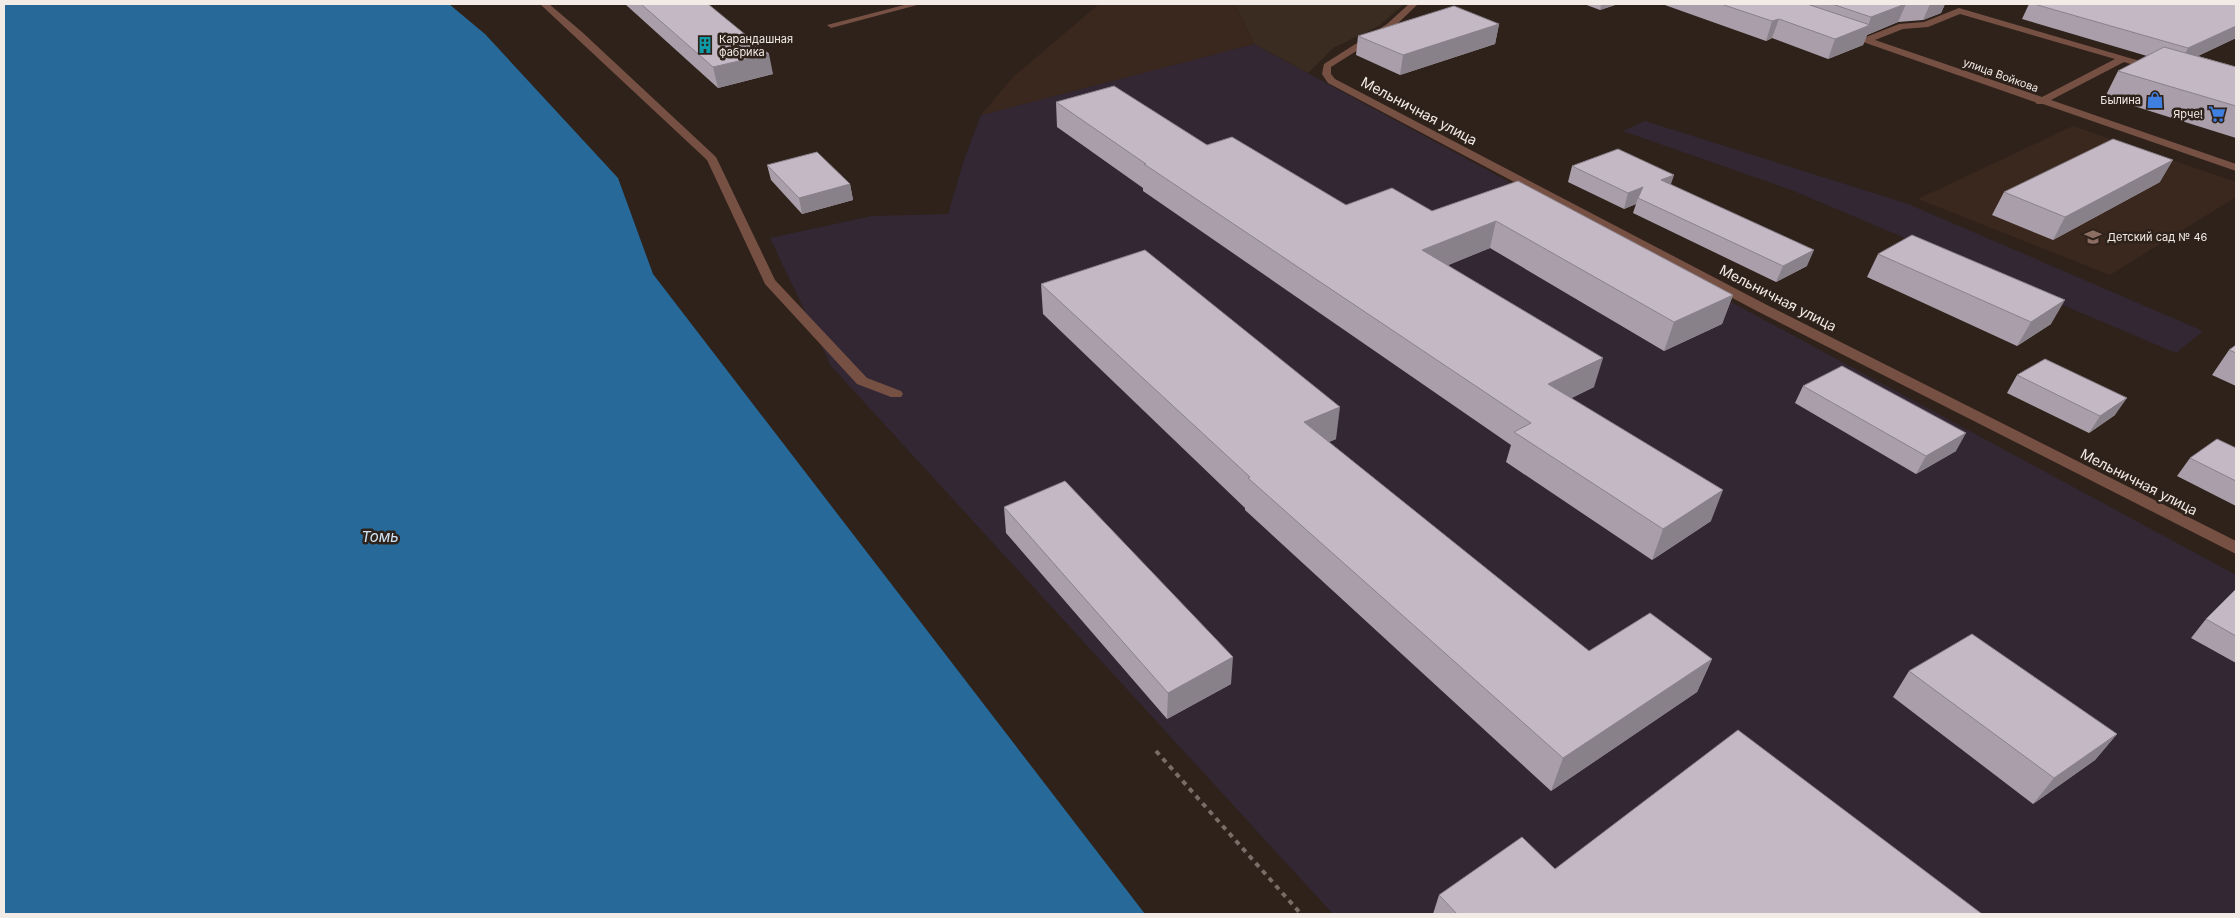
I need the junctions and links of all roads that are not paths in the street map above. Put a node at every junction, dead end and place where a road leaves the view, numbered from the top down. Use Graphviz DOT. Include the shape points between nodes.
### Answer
graph roads {
  1 [pos="544,4"];
  2 [pos="918,4"];
  3 [pos="1414,4"];
  4 [pos="831,25"];
  5 [pos="1839,31"];
  6 [pos="1866,40"];
  7 [pos="2123,59"];
  8 [pos="2161,70"];
  9 [pos="2040,102"];
  10 [pos="2236,168"];
  11 [pos="896,394"];
  12 [pos="2236,548"];
  1 -- 11 [label="street" via="712,159 769,281 862,381"];
  2 -- 4 [label="street"];
  3 -- 12 [label="street, Мельничная улица" via="1390,26 1333,60 1325,72 1328,78 1752,302"];
  5 -- 6 [label="street, улица Войкова"];
  6 -- 7 [label="street" via="1902,26 1925,25 1959,11"];
  6 -- 9 [label="street, улица Войкова"];
  7 -- 8 [label="street"];
  7 -- 9 [label="street"];
  9 -- 10 [label="street, улица Войкова"];
}
